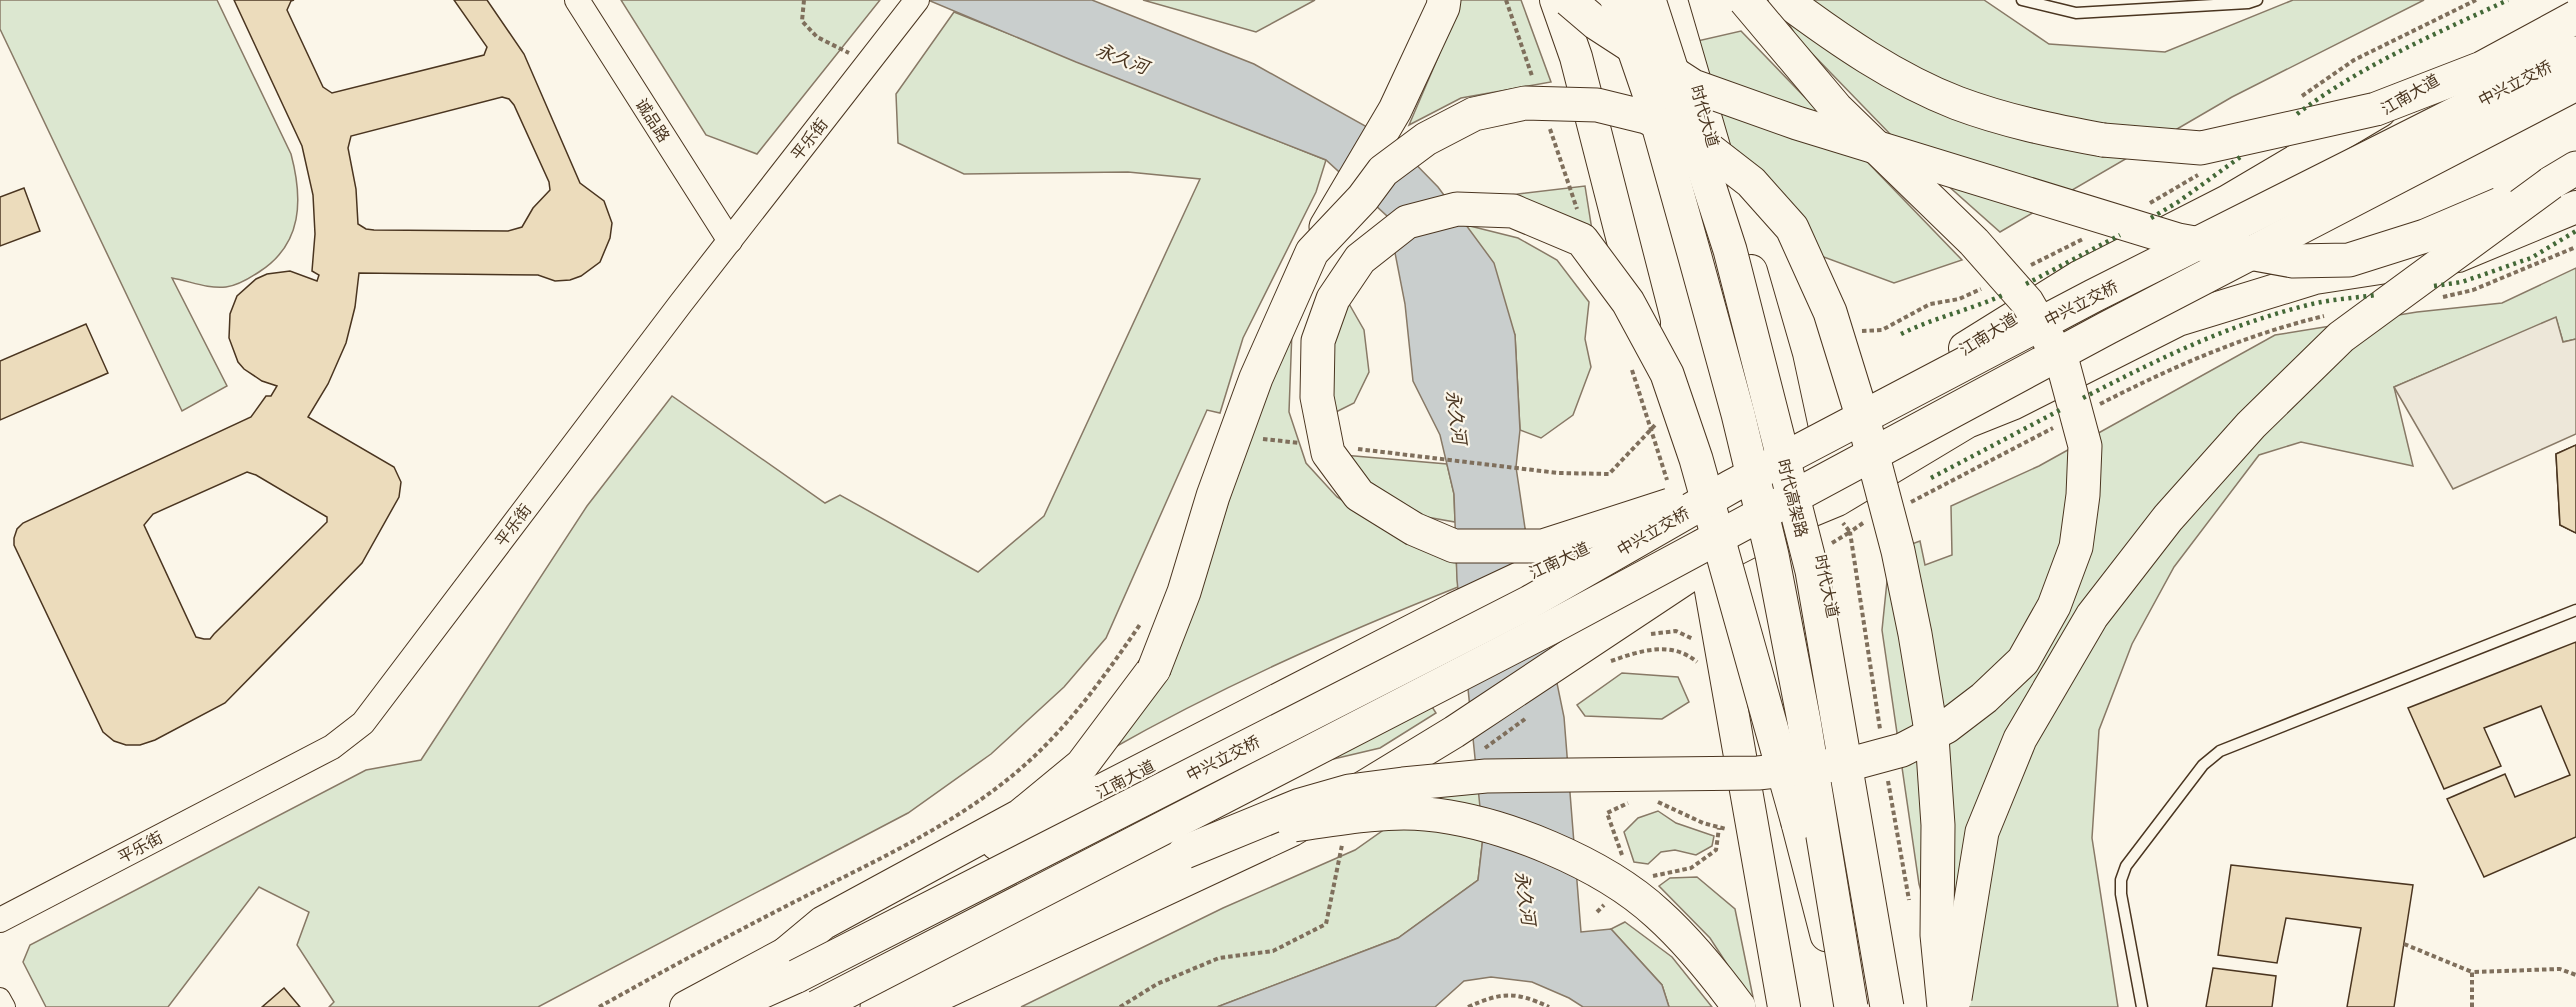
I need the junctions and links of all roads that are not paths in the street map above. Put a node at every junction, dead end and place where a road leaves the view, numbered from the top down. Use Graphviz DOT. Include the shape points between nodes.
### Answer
graph roads {
  1 [pos="577,0"];
  2 [pos="1444,0"];
  3 [pos="1556,0"];
  4 [pos="1569,0"];
  5 [pos="1617,0"];
  6 [pos="1649,0"];
  7 [pos="1671,0"];
  8 [pos="1744,0"];
  9 [pos="1785,0"];
  10 [pos="2022,0"];
  11 [pos="2257,0"];
  12 [pos="2573,0"];
  13 [pos="916,1"];
  14 [pos="2576,17"];
  15 [pos="2576,52"];
  16 [pos="2576,84"];
  17 [pos="2563,176"];
  18 [pos="2576,207"];
  19 [pos="730,241"];
  20 [pos="1312,252"];
  21 [pos="1944,361"];
  22 [pos="1967,422"];
  23 [pos="1794,440"];
  24 [pos="1732,486"];
  25 [pos="1692,503"];
  26 [pos="1808,512"];
  27 [pos="1707,564"];
  28 [pos="2576,610"];
  29 [pos="1185,852"];
  30 [pos="0,920"];
  31 [pos="792,964"];
  32 [pos="0,998"];
  33 [pos="5,1007"];
  34 [pos="686,1007"];
  35 [pos="728,1007"];
  36 [pos="818,1007"];
  37 [pos="877,1007"];
  38 [pos="914,1007"];
  39 [pos="1739,1007"];
  40 [pos="1784,1007"];
  41 [pos="1845,1007"];
  42 [pos="1851,1007"];
  43 [pos="1887,1007"];
  44 [pos="1899,1007"];
  45 [pos="1944,1007"];
  46 [pos="1954,1007"];
  47 [pos="2142,1007"];
  1 -- 19 [label="street, 诚品路"];
  2 -- 20 [label="highway, bridge" via="1395,110"];
  3 -- 25 [label="main road" via="1576,57"];
  4 -- 17 [label="highway, bridge" via="1596,23 1693,86 1820,130 2178,240 2293,261 2349,260 2425,236"];
  5 -- 42 [label="highway, 时代高架路, bridge" via="1650,96 1686,223 1772,555 1806,732"];
  6 -- 43 [label="highway, 时代高架路, bridge" via="1730,250 1812,571"];
  7 -- 23 [label="main road, 时代大道" via="1777,358"];
  8 -- 29 [label="highway, bridge" via="1836,108 1974,242 2027,302 2063,363 2085,446 2083,495 2076,547 2054,606 2023,661 1946,727 1902,750 1854,763 1758,773 1486,776 1349,791 1300,805"];
  9 -- 14 [label="highway, bridge" via="1888,70 1957,103 2034,127 2103,140 2201,148 2376,109 2482,68"];
  10 -- 11 [label="lane" via="2076,12"];
  12 -- 21 [label="main road, 江南大道" via="2228,201 2079,278"];
  13 -- 19 [label="street, 平乐街"];
  15 -- 24 [label="highway, 中兴立交桥, bridge" via="2093,296"];
  16 -- 36 [label="highway, 中兴立交桥, bridge" via="2107,328 1548,629"];
  17 -- 46 [label="highway, bridge" via="2341,337 2243,434 2168,518 2092,616 2020,739 1982,832"];
  18 -- 22 [label="main road" via="2458,256 2315,278 2178,320 2012,404"];
  19 -- 30 [label="street, 平乐街" via="363,723 333,747"];
  20 -- 31 [label="highway, bridge" via="1252,389 1213,496 1185,592 1154,669 1082,765 1020,816 823,923"];
  20 -- 45 [label="highway, bridge" via="1383,171 1426,139 1474,114 1525,103 1597,105 1646,117 1702,144 1751,182 1792,228 1830,312 1864,422 1915,634 1932,737 1938,825 1937,935"];
  21 -- 22 [label="main road" via="1922,405"];
  21 -- 23 [label="main road, 江南大道"];
  22 -- 26 [label="main road" via="1837,500"];
  23 -- 25 [label="main road, 江南大道"];
  23 -- 26 [label="main road, 时代大道"];
  24 -- 31 [label="highway, 中兴立交桥, bridge" via="1530,602"];
  24 -- 41 [label="highway, bridge" via="1711,492 1700,496 1679,502 1543,546 1454,546 1414,529 1359,495 1328,453 1317,397 1318,340 1333,299 1360,259 1407,222 1457,209 1513,211 1582,240 1628,302 1667,374 1696,459 1703,482 1706,493 1709,505 1712,516 1726,562 1755,666"];
  25 -- 27 [label="main road"];
  25 -- 31 [label="main road, 江南大道" via="1622,530 1454,609"];
  26 -- 27 [label="main road"];
  26 -- 44 [label="main road, 时代大道" via="1827,579"];
  27 -- 38 [label="main road" via="1454,732 1292,830"];
  27 -- 40 [label="main road"];
  28 -- 47 [label="lane" via="2220,751 2203,765 2126,866 2121,880"];
  29 -- 37 [label="highway"];
  29 -- 39 [label="highway, bridge" via="1269,829 1349,817 1425,814 1484,825 1538,842 1598,871 1657,912 1706,962"];
  31 -- 34 [label="main road, 江南大道"];
  31 -- 35 [label="highway, 中兴立交桥"];
  32 -- 33 [label="street"];
}
